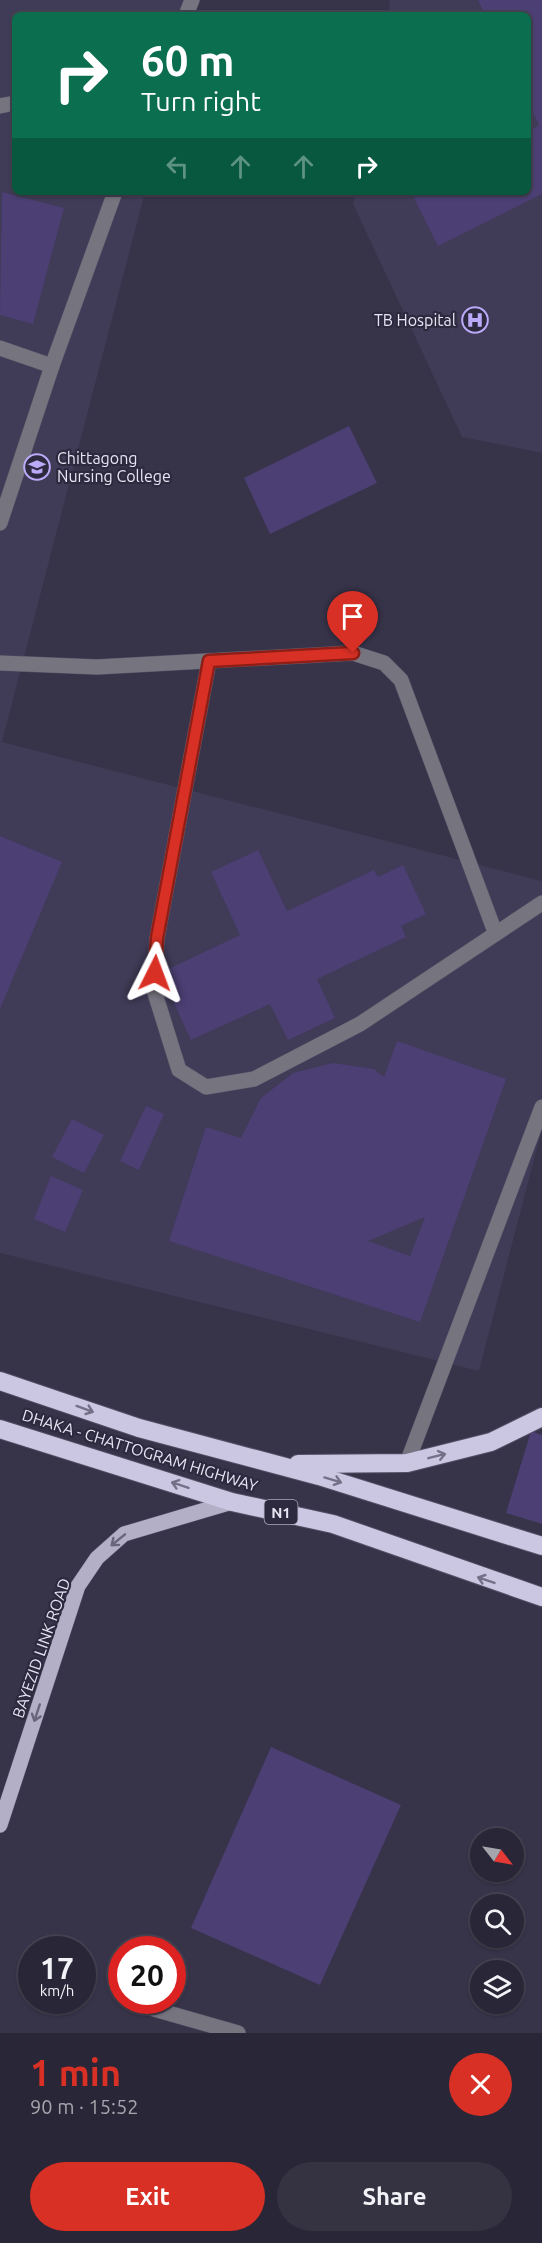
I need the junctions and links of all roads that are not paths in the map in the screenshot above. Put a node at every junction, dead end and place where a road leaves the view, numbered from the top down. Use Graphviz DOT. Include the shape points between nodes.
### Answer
graph roads {
  1 [pos="114,195"];
  2 [pos="0,348"];
  3 [pos="52,366"];
  4 [pos="0,523"];
  5 [pos="209,661"];
  6 [pos="0,663"];
  7 [pos="542,903"];
  8 [pos="495,932"];
  9 [pos="542,1107"];
  10 [pos="0,1381"];
  11 [pos="542,1417"];
  12 [pos="0,1429"];
  13 [pos="407,1463"];
  14 [pos="275,1464"];
  15 [pos="232,1502"];
  16 [pos="542,1546"];
  17 [pos="542,1597"];
  18 [pos="0,1825"];
  19 [pos="172,2014"];
  20 [pos="238,2033"];
  1 -- 3 [label="lane"];
  2 -- 3 [label="lane"];
  3 -- 4 [label="lane"];
  5 -- 6 [label="lane" via="97,667"];
  5 -- 8 [label="lane" via="353,653 384,663 401,680"];
  5 -- 8 [label="lane" via="157,938 154,990 179,1070 206,1087 254,1079 360,1024"];
  7 -- 8 [label="lane"];
  9 -- 13 [label="lane"];
  10 -- 14 [label="highway, DHAKA - CHATTOGRAM HIGHWAY, one-way" via="139,1428"];
  13 -- 11 [label="highway, one-way" via="491,1442"];
  15 -- 12 [label="highway, DHAKA - CHATTOGRAM HIGHWAY / N1, one-way"];
  13 -- 14 [label="highway"];
  14 -- 16 [label="highway, DHAKA - CHATTOGRAM HIGHWAY, one-way"];
  17 -- 15 [label="highway, DHAKA - CHATTOGRAM HIGHWAY / N1, one-way" via="333,1524"];
  15 -- 18 [label="main road, BAYEZID LINK ROAD, one-way" via="124,1534 96,1558 78,1586"];
  19 -- 20 [label="lane"];
}
